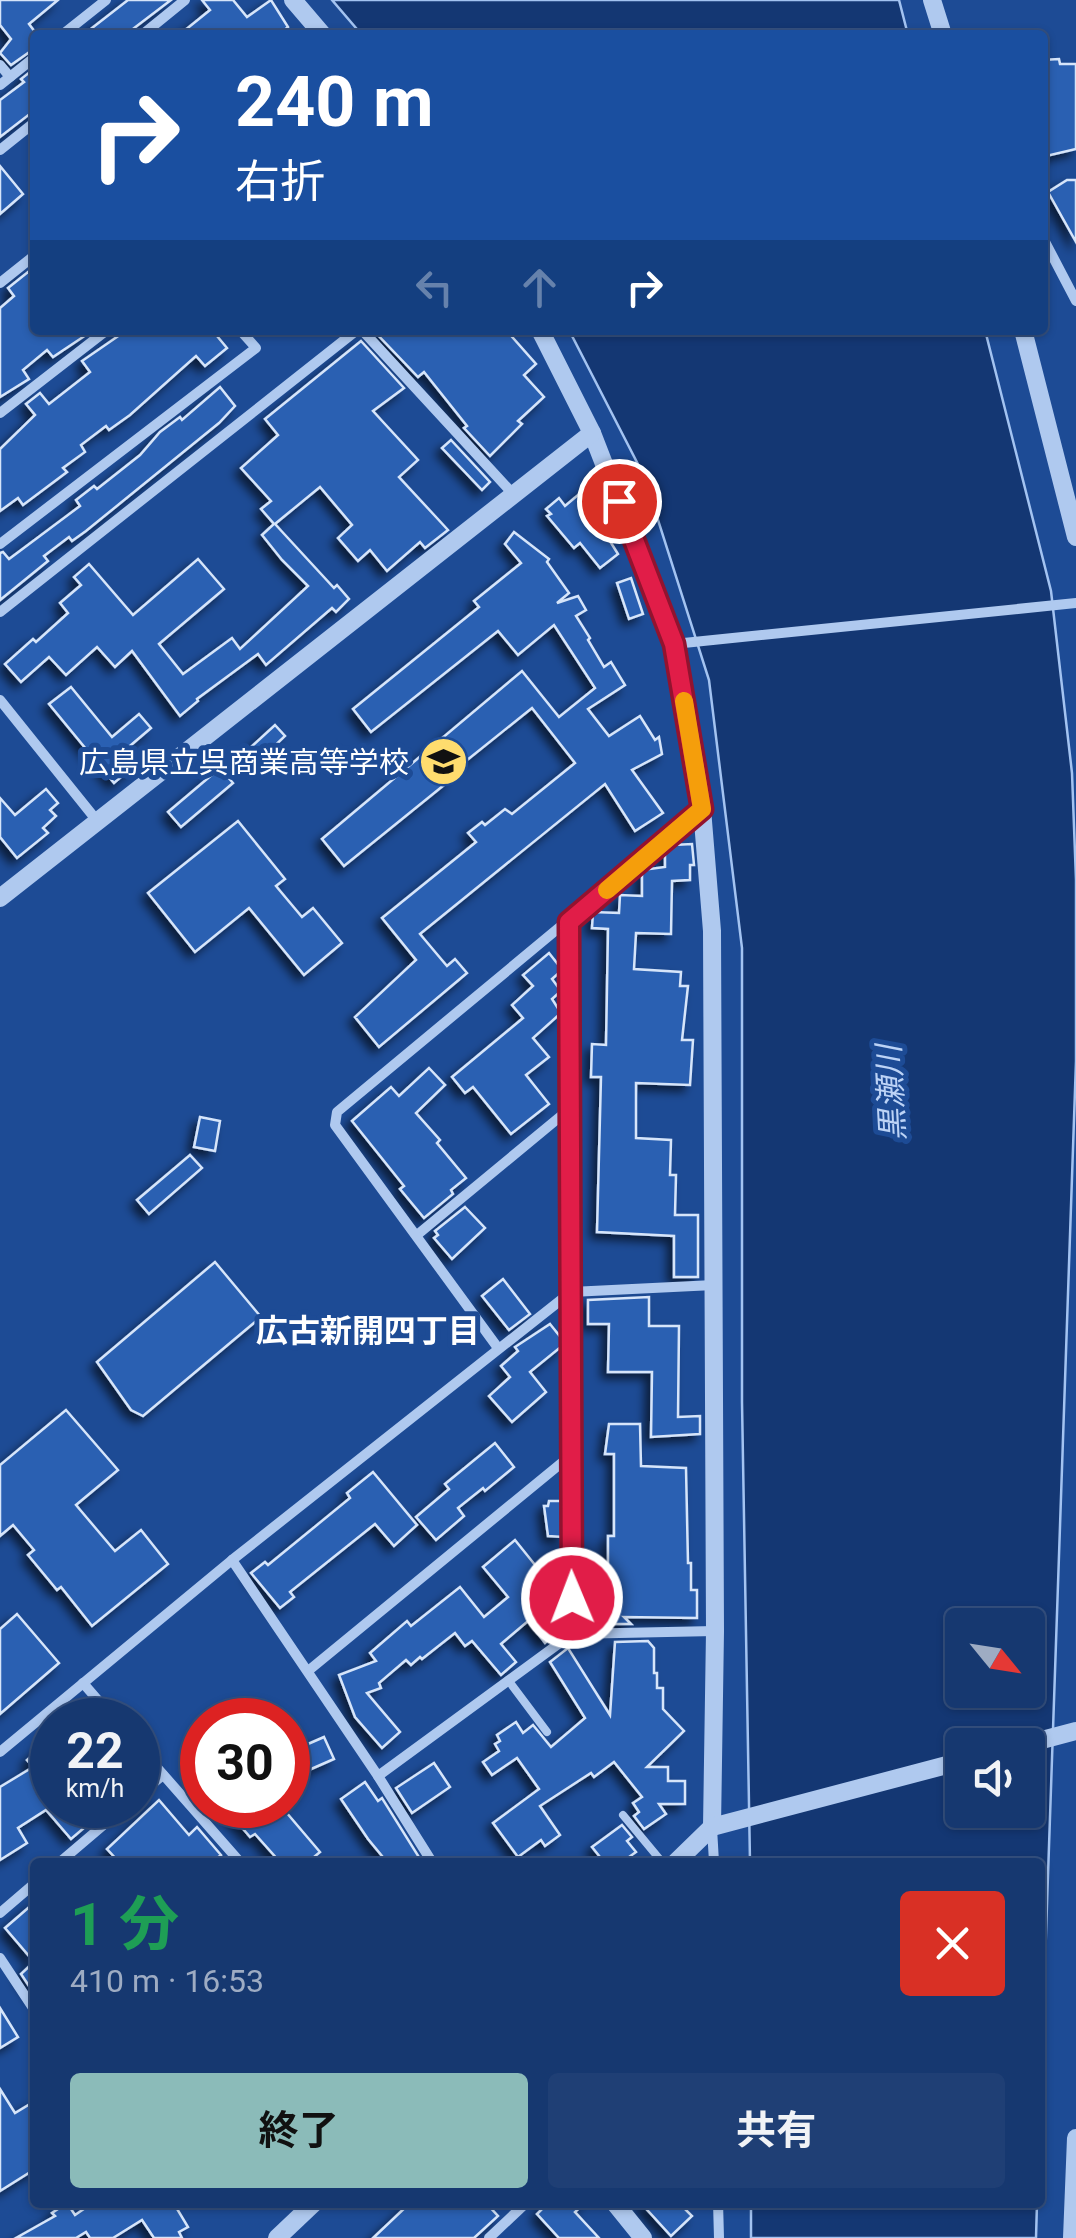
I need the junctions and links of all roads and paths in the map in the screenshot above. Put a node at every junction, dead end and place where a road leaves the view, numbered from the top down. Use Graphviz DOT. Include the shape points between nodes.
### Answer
graph roads {
  1 [pos="84,0"];
  2 [pos="106,0"];
  3 [pos="185,0"];
  4 [pos="293,0"];
  5 [pos="932,0"];
  6 [pos="93,10"];
  7 [pos="68,30"];
  8 [pos="148,30"];
  9 [pos="312,30"];
  10 [pos="941,30"];
  11 [pos="30,61"];
  12 [pos="0,65"];
  13 [pos="5,81"];
  14 [pos="30,126"];
  15 [pos="0,150"];
  16 [pos="1048,247"];
  17 [pos="30,259"];
  18 [pos="0,284"];
  19 [pos="1076,301"];
  20 [pos="100,335"];
  21 [pos="244,335"];
  22 [pos="354,335"];
  23 [pos="365,335"];
  24 [pos="543,335"];
  25 [pos="1024,335"];
  26 [pos="0,412"];
  27 [pos="592,433"];
  28 [pos="515,496"];
  29 [pos="1076,537"];
  30 [pos="0,544"];
  31 [pos="1073,604"];
  32 [pos="0,612"];
  33 [pos="681,643"];
  34 [pos="0,700"];
  35 [pos="702,809"];
  36 [pos="98,823"];
  37 [pos="0,898"];
  38 [pos="569,922"];
  39 [pos="568,1112"];
  40 [pos="417,1235"];
  41 [pos="714,1285"];
  42 [pos="571,1292"];
  43 [pos="498,1348"];
  44 [pos="570,1456"];
  45 [pos="232,1560"];
  46 [pos="715,1631"];
  47 [pos="572,1634"];
  48 [pos="308,1671"];
  49 [pos="508,1680"];
  50 [pos="82,1683"];
  51 [pos="95,1698"];
  52 [pos="1075,1731"];
  53 [pos="547,1732"];
  54 [pos="1045,1739"];
  55 [pos="0,1752"];
  56 [pos="945,1765"];
  57 [pos="160,1772"];
  58 [pos="163,1775"];
  59 [pos="378,1776"];
  60 [pos="160,1778"];
  61 [pos="623,1816"];
  62 [pos="719,1825"];
  63 [pos="100,1828"];
  64 [pos="65,1858"];
  65 [pos="236,1858"];
  66 [pos="429,1858"];
  67 [pos="659,1858"];
  68 [pos="681,1858"];
  69 [pos="715,1858"];
  70 [pos="30,1887"];
  71 [pos="0,1913"];
  72 [pos="0,1958"];
  73 [pos="30,2003"];
  74 [pos="1076,2138"];
  75 [pos="309,2208"];
  76 [pos="521,2208"];
  77 [pos="619,2208"];
  78 [pos="718,2208"];
  79 [pos="277,2238"];
  80 [pos="489,2238"];
  81 [pos="644,2238"];
  82 [pos="719,2238"];
  83 [pos="1072,2238"];
  1 -- 6 [label="street"];
  2 -- 6 [label="street"];
  3 -- 8 [label="street"];
  4 -- 9 [label="street"];
  5 -- 10 [label="street"];
  6 -- 7 [label="street"];
  11 -- 13 [label="street"];
  12 -- 13 [label="street"];
  14 -- 15 [label="street"];
  16 -- 19 [label="street"];
  17 -- 18 [label="street"];
  20 -- 26 [label="street"];
  21 -- 30 [label="street" via="256,348"];
  22 -- 32 [label="street"];
  23 -- 28 [label="street"];
  24 -- 27 [label="street"];
  25 -- 29 [label="street"];
  27 -- 28 [label="street"];
  27 -- 33 [label="street"];
  28 -- 36 [label="street"];
  31 -- 33 [label="street"];
  33 -- 35 [label="street"];
  34 -- 36 [label="street"];
  35 -- 38 [label="street"];
  35 -- 41 [label="street" via="712,931"];
  36 -- 37 [label="street"];
  38 -- 39 [label="street"];
  38 -- 40 [label="street" via="337,1112 336,1125"];
  39 -- 40 [label="street"];
  39 -- 42 [label="street"];
  40 -- 43 [label="street"];
  41 -- 42 [label="street"];
  41 -- 46 [label="street"];
  42 -- 43 [label="street"];
  42 -- 44 [label="street"];
  43 -- 45 [label="street"];
  44 -- 47 [label="street"];
  44 -- 48 [label="street"];
  45 -- 48 [label="street"];
  45 -- 50 [label="street"];
  46 -- 47 [label="street"];
  46 -- 62 [label="street"];
  47 -- 49 [label="street"];
  48 -- 59 [label="street"];
  49 -- 53 [label="lane"];
  49 -- 59 [label="street"];
  50 -- 51 [label="street"];
  50 -- 55 [label="street"];
  52 -- 54 [label="street"];
  56 -- 62 [label="street"];
  57 -- 58 [label="street"];
  58 -- 60 [label="street"];
  58 -- 65 [label="street"];
  59 -- 66 [label="street"];
  61 -- 67 [label="lane"];
  62 -- 68 [label="street"];
  62 -- 69 [label="street"];
  63 -- 64 [label="street"];
  70 -- 71 [label="street"];
  72 -- 73 [label="street"];
  74 -- 83 [label="street"];
  75 -- 79 [label="street"];
  76 -- 80 [label="street"];
  77 -- 81 [label="street"];
  78 -- 82 [label="street"];
}
